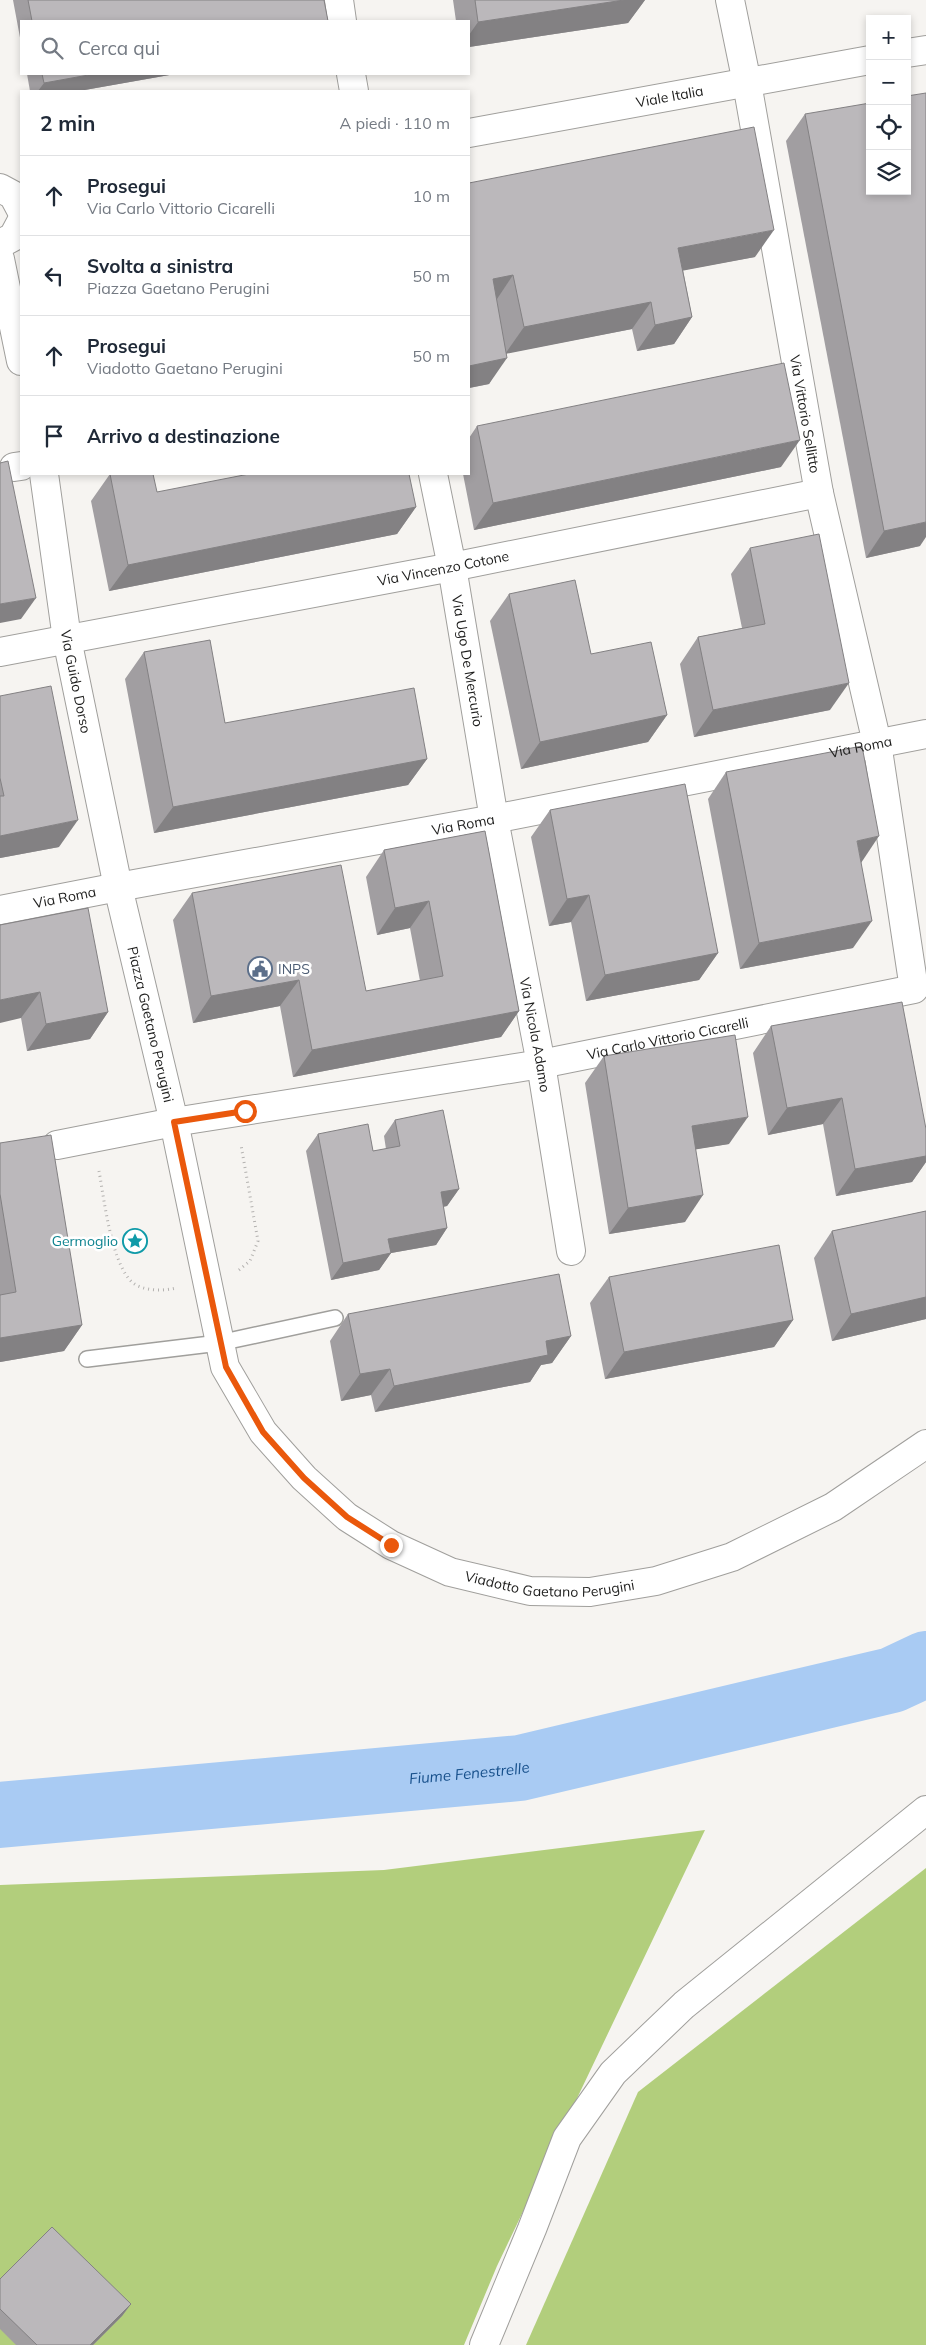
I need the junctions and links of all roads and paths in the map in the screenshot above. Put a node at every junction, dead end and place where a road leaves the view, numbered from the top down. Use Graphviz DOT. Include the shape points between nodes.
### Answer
graph roads {
  1 [pos="339,0"];
  2 [pos="730,0"];
  3 [pos="342,20"];
  4 [pos="926,50"];
  5 [pos="911,52"];
  6 [pos="866,61"];
  7 [pos="351,75"];
  8 [pos="747,83"];
  9 [pos="354,90"];
  10 [pos="470,133"];
  11 [pos="0,188"];
  12 [pos="20,208"];
  13 [pos="20,224"];
  14 [pos="0,244"];
  15 [pos="0,259"];
  16 [pos="20,356"];
  17 [pos="44,475"];
  18 [pos="433,475"];
  19 [pos="819,493"];
  20 [pos="452,567"];
  21 [pos="67,639"];
  22 [pos="0,652"];
  23 [pos="926,734"];
  24 [pos="877,743"];
  25 [pos="494,819"];
  26 [pos="118,887"];
  27 [pos="0,910"];
  28 [pos="541,1064"];
  29 [pos="174,1122"];
  30 [pos="57,1146"];
  31 [pos="571,1251"];
  32 [pos="335,1318"];
  33 [pos="222,1355"];
  34 [pos="87,1359"];
  35 [pos="926,1444"];
  36 [pos="926,1810"];
  37 [pos="484,2345"];
  1 -- 3 [label="street"];
  2 -- 8 [label="street, Via Vittorio Sellitto"];
  4 -- 5 [label="street"];
  6 -- 8 [label="street, Viale Italia"];
  7 -- 9 [label="street"];
  8 -- 10 [label="street, Viale Italia"];
  8 -- 19 [label="street, Via Vittorio Sellitto"];
  11 -- 12 [label="street" via="14,195"];
  13 -- 14 [label="street" via="14,236"];
  15 -- 16 [label="street"];
  17 -- 21 [label="street, Via Guido Dorso"];
  18 -- 20 [label="street, Via Ugo De Mercurio"];
  19 -- 20 [label="street, Via Vincenzo Cotone"];
  19 -- 24 [label="street, Via Vittorio Sellitto"];
  20 -- 21 [label="street, Via Vincenzo Cotone"];
  20 -- 25 [label="street, Via Ugo De Mercurio"];
  21 -- 22 [label="street, Via Vincenzo Cotone"];
  21 -- 26 [label="street, Via Guido Dorso"];
  23 -- 24 [label="street, Via Roma"];
  24 -- 25 [label="street, Via Roma"];
  24 -- 28 [label="street, Via Carlo Vittorio Cicarelli" via="914,989"];
  25 -- 26 [label="street, Via Roma"];
  25 -- 28 [label="street, Via Nicola Adamo"];
  26 -- 27 [label="street, Via Roma"];
  26 -- 29 [label="street, Piazza Gaetano Perugini"];
  28 -- 29 [label="street, Via Carlo Vittorio Cicarelli"];
  28 -- 31 [label="street, Via Nicola Adamo"];
  29 -- 30 [label="street, Via Carlo Vittorio Cicarelli"];
  29 -- 33 [label="street, Piazza Gaetano Perugini"];
  32 -- 33 [label="lane"];
  33 -- 34 [label="lane"];
  33 -- 35 [label="street, Viadotto Gaetano Perugini" via="263,1432 304,1478 347,1517 391,1545 450,1572 530,1591 590,1592 656,1580 732,1557 834,1507"];
  36 -- 37 [label="street" via="684,2005 613,2073 567,2138"];
}
